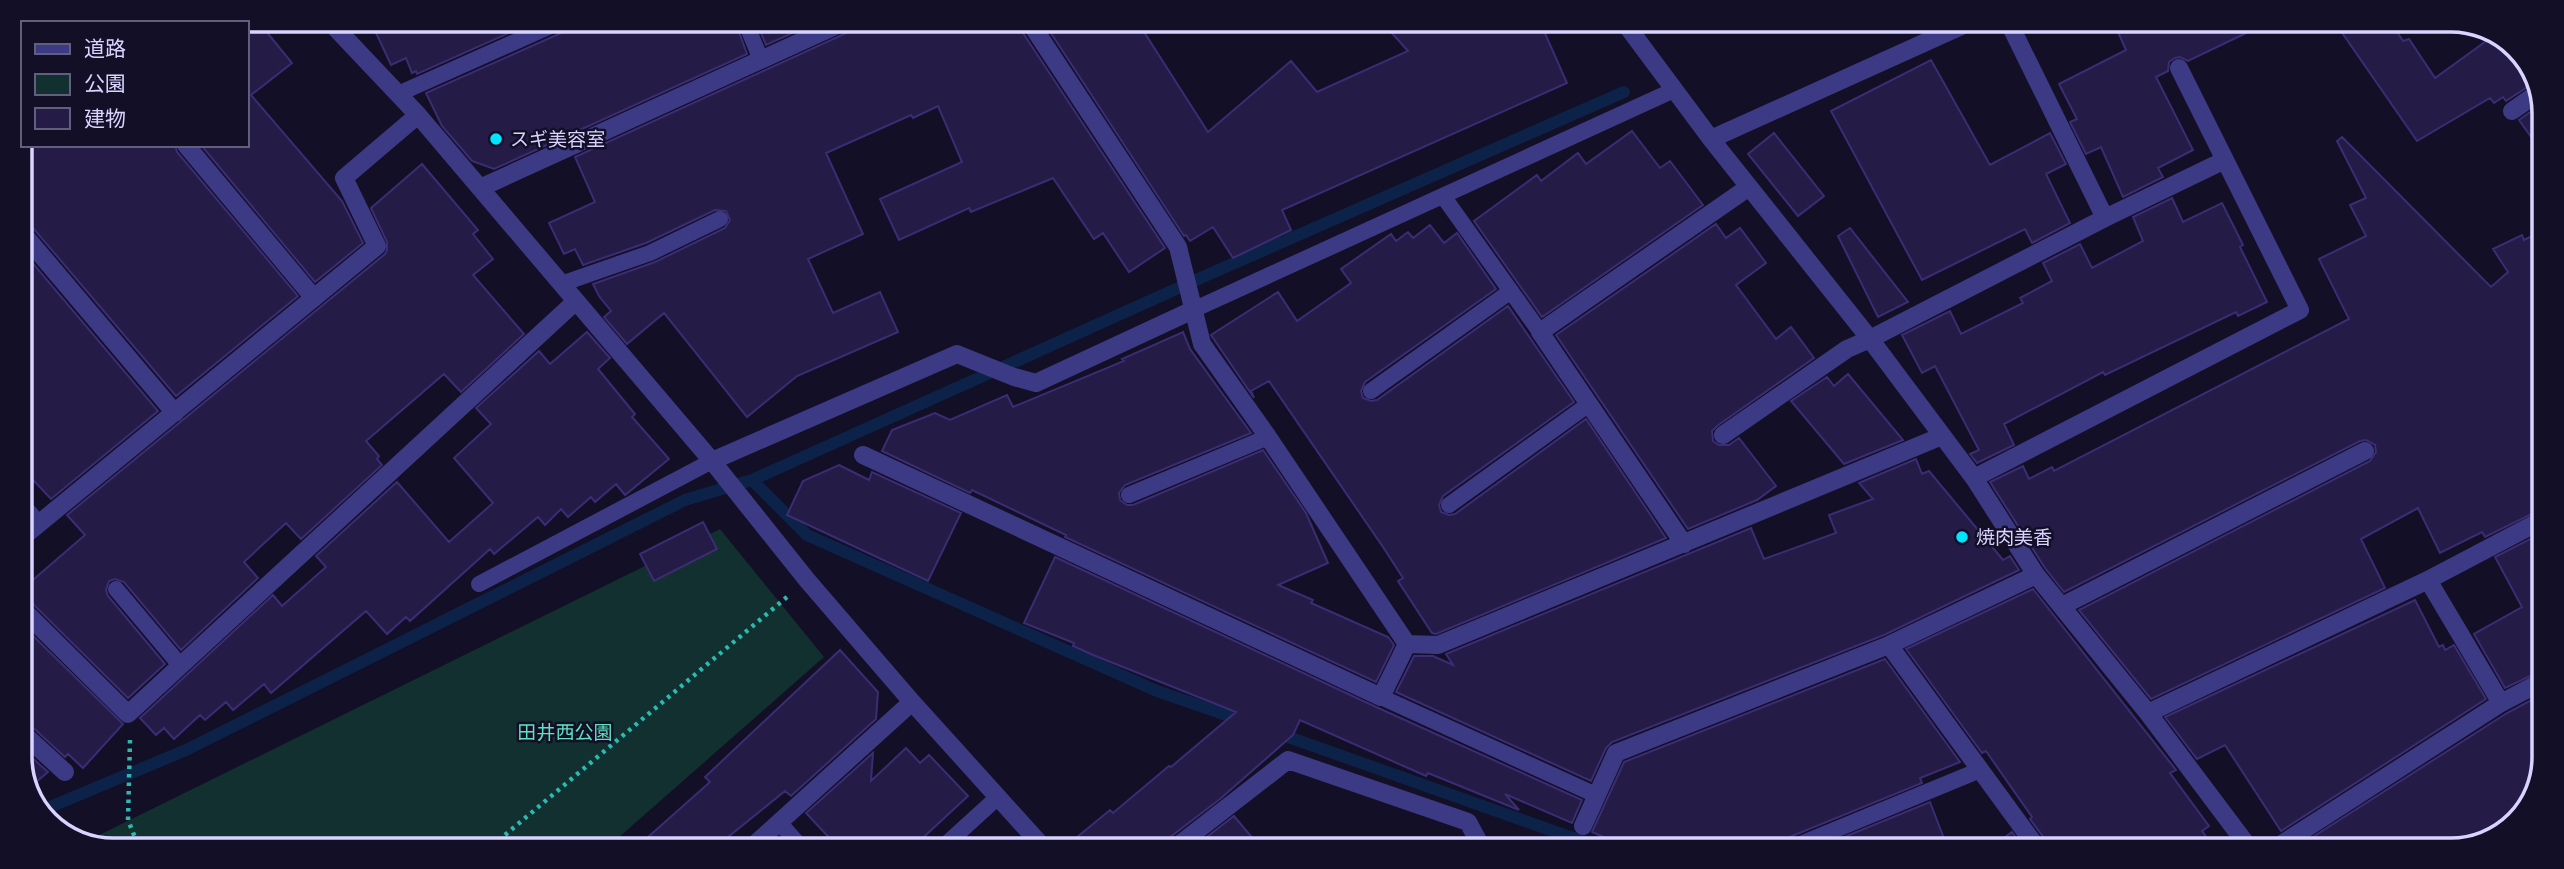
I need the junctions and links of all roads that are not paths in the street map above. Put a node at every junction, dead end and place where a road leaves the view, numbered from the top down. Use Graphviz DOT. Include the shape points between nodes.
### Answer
graph roads {
  1 [pos="338,31"];
  2 [pos="539,31"];
  3 [pos="749,31"];
  4 [pos="824,31"];
  5 [pos="1036,31"];
  6 [pos="1630,31"];
  7 [pos="1950,31"];
  8 [pos="2013,31"];
  9 [pos="761,60"];
  10 [pos="2179,68"];
  11 [pos="1674,90"];
  12 [pos="398,94"];
  13 [pos="2531,98"];
  14 [pos="2512,111"];
  15 [pos="418,115"];
  16 [pos="1711,139"];
  17 [pos="188,147"];
  18 [pos="2225,160"];
  19 [pos="1749,187"];
  20 [pos="480,188"];
  21 [pos="1443,196"];
  22 [pos="2105,218"];
  23 [pos="720,219"];
  24 [pos="31,243"];
  25 [pos="561,284"];
  26 [pos="1511,291"];
  27 [pos="314,298"];
  28 [pos="576,302"];
  29 [pos="1191,303"];
  30 [pos="1540,332"];
  31 [pos="1870,339"];
  32 [pos="1371,391"];
  33 [pos="1589,404"];
  34 [pos="175,413"];
  35 [pos="1723,435"];
  36 [pos="1942,436"];
  37 [pos="1268,437"];
  38 [pos="2365,451"];
  39 [pos="863,455"];
  40 [pos="712,461"];
  41 [pos="1973,478"];
  42 [pos="1129,495"];
  43 [pos="1449,505"];
  44 [pos="32,517"];
  45 [pos="38,524"];
  46 [pos="2532,525"];
  47 [pos="32,529"];
  48 [pos="1684,544"];
  49 [pos="2036,575"];
  50 [pos="2428,580"];
  51 [pos="480,584"];
  52 [pos="116,589"];
  53 [pos="2062,606"];
  54 [pos="32,619"];
  55 [pos="1407,644"];
  56 [pos="1889,645"];
  57 [pos="180,665"];
  58 [pos="2532,687"];
  59 [pos="1381,697"];
  60 [pos="912,702"];
  61 [pos="2501,703"];
  62 [pos="2148,713"];
  63 [pos="32,742"];
  64 [pos="1980,770"];
  65 [pos="65,772"];
  66 [pos="1596,795"];
  67 [pos="998,797"];
  68 [pos="779,822"];
  69 [pos="1583,826"];
  70 [pos="761,838"];
  71 [pos="793,838"];
  72 [pos="953,838"];
  73 [pos="1035,838"];
  74 [pos="1187,838"];
  75 [pos="1477,838"];
  76 [pos="1815,838"];
  77 [pos="2030,838"];
  78 [pos="2242,838"];
  79 [pos="2291,838"];
  1 -- 12 [label="street"];
  2 -- 12 [label="lane"];
  3 -- 9 [label="lane"];
  4 -- 9 [label="street"];
  5 -- 29 [label="street" via="1178,247"];
  6 -- 11 [label="street"];
  7 -- 16 [label="street"];
  8 -- 22 [label="street"];
  9 -- 20 [label="street"];
  10 -- 18 [label="street"];
  11 -- 16 [label="street"];
  11 -- 21 [label="lane"];
  12 -- 15 [label="street"];
  13 -- 14 [label="street"];
  15 -- 20 [label="street"];
  15 -- 27 [label="street" via="344,178 377,246"];
  16 -- 19 [label="street"];
  17 -- 27 [label="street"];
  18 -- 22 [label="street"];
  18 -- 41 [label="street" via="2300,310"];
  19 -- 30 [label="street"];
  19 -- 31 [label="street"];
  20 -- 25 [label="street"];
  21 -- 26 [label="lane"];
  21 -- 29 [label="lane"];
  22 -- 31 [label="street"];
  23 -- 25 [label="lane" via="650,253"];
  24 -- 34 [label="street"];
  25 -- 28 [label="street"];
  26 -- 30 [label="lane"];
  26 -- 32 [label="lane"];
  27 -- 34 [label="street"];
  28 -- 40 [label="street"];
  28 -- 57 [label="street"];
  29 -- 37 [label="street" via="1202,344"];
  29 -- 40 [label="street" via="1037,383 957,354"];
  30 -- 33 [label="street"];
  31 -- 35 [label="street" via="1847,349"];
  31 -- 36 [label="street"];
  33 -- 43 [label="lane"];
  33 -- 48 [label="street"];
  34 -- 45 [label="street"];
  36 -- 41 [label="street"];
  36 -- 48 [label="street"];
  37 -- 42 [label="lane"];
  37 -- 55 [label="street"];
  38 -- 53 [label="street"];
  39 -- 59 [label="street"];
  40 -- 51 [label="lane"];
  40 -- 60 [label="street"];
  41 -- 49 [label="street"];
  44 -- 45 [label="street"];
  45 -- 47 [label="street"];
  46 -- 50 [label="street"];
  48 -- 55 [label="street" via="1438,645"];
  49 -- 53 [label="street"];
  49 -- 56 [label="street"];
  50 -- 61 [label="street"];
  50 -- 62 [label="street"];
  52 -- 57 [label="lane"];
  53 -- 62 [label="street"];
  54 -- 57 [label="street" via="128,714"];
  55 -- 59 [label="street"];
  56 -- 64 [label="street"];
  56 -- 66 [label="street" via="1616,753"];
  58 -- 61 [label="street"];
  59 -- 66 [label="lane"];
  60 -- 67 [label="street"];
  60 -- 68 [label="street"];
  61 -- 79 [label="street"];
  62 -- 78 [label="street"];
  63 -- 65 [label="street"];
  64 -- 76 [label="lane"];
  64 -- 77 [label="street"];
  66 -- 69 [label="street"];
  67 -- 72 [label="lane"];
  67 -- 73 [label="street"];
  68 -- 70 [label="street"];
  68 -- 71 [label="lane"];
  74 -- 75 [label="street" via="1287,760 1468,821"];
}
